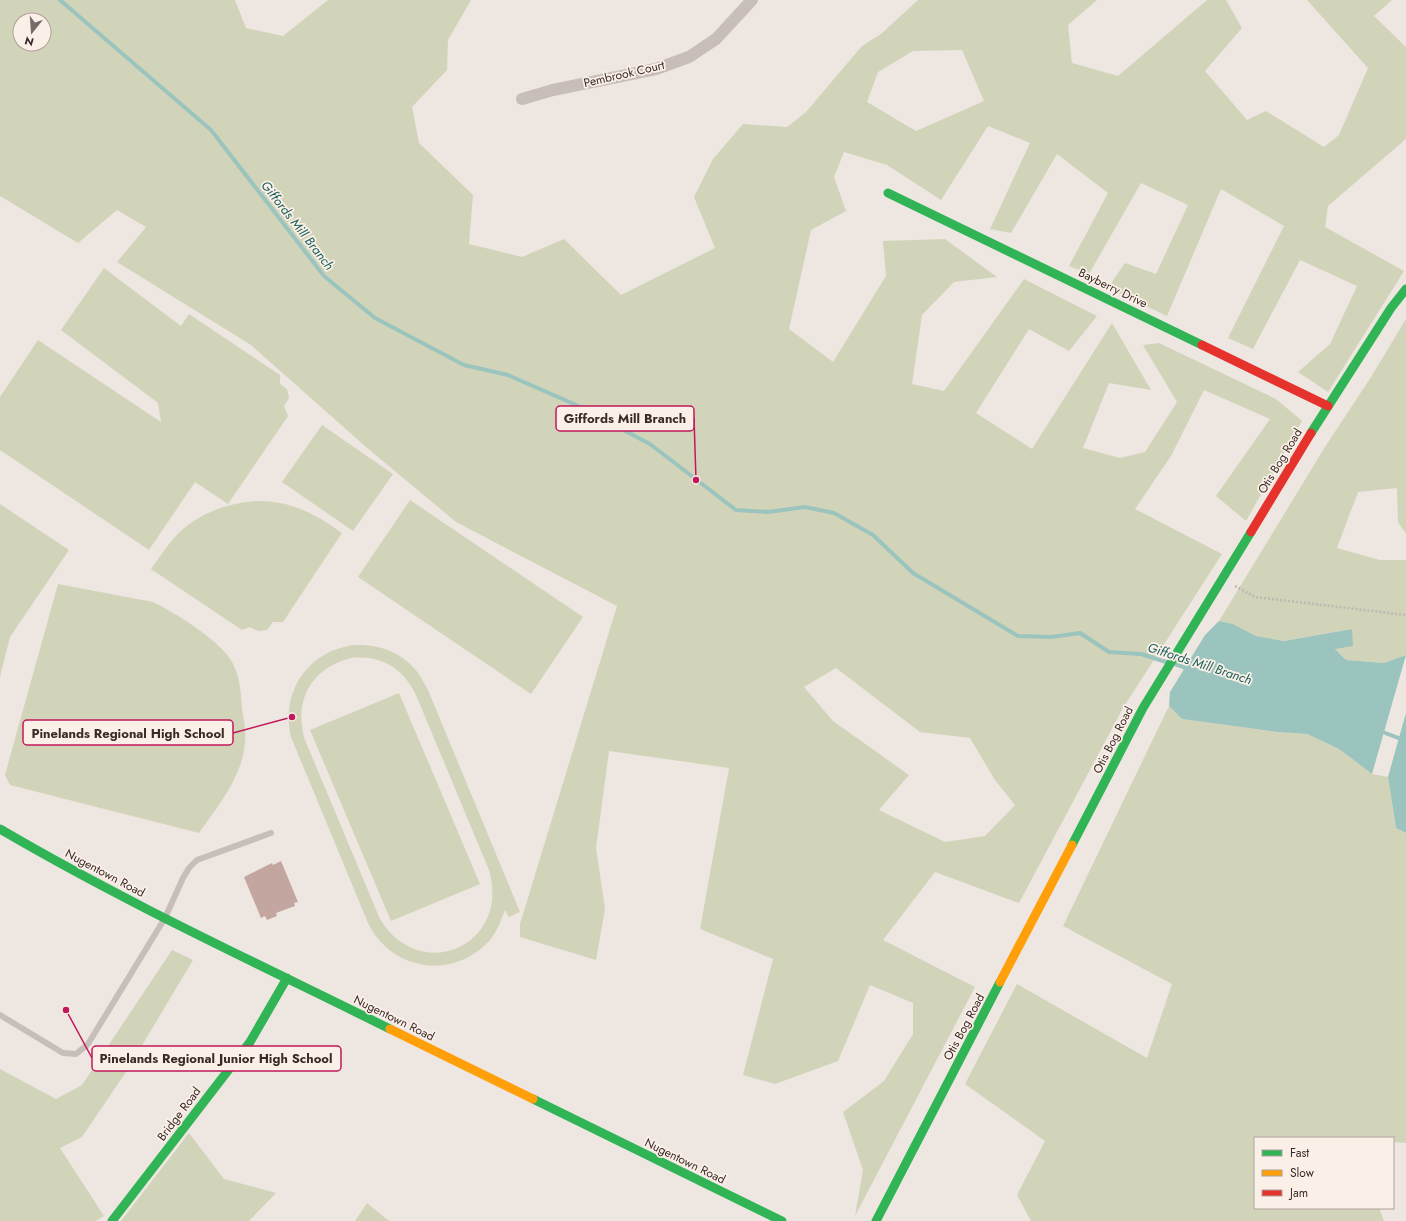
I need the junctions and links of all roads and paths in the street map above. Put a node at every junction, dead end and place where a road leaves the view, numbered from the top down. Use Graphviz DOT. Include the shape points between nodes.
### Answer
graph roads {
  1 [pos="752,0"];
  2 [pos="522,99"];
  3 [pos="888,193"];
  4 [pos="1406,289"];
  5 [pos="1328,406"];
  6 [pos="1222,580"];
  7 [pos="1406,614"];
  8 [pos="0,828"];
  9 [pos="271,833"];
  10 [pos="165,918"];
  11 [pos="287,978"];
  12 [pos="0,1015"];
  13 [pos="112,1221"];
  14 [pos="782,1221"];
  15 [pos="876,1221"];
  1 -- 2 [label="street, Pembrook Court" via="716,39 689,57 656,69 553,90"];
  3 -- 5 [label="street, Bayberry Drive"];
  4 -- 5 [label="street, Otis Bog Road"];
  5 -- 6 [label="street, Otis Bog Road"];
  6 -- 7 [label="path" via="1255,597"];
  6 -- 15 [label="street, Otis Bog Road" via="1143,708"];
  8 -- 10 [label="street, Nugentown Road" via="92,881"];
  9 -- 10 [label="lane" via="197,860 183,878"];
  10 -- 11 [label="street, Nugentown Road"];
  10 -- 12 [label="lane" via="88,1044 76,1054 63,1053"];
  11 -- 13 [label="street, Bridge Road" via="250,1042"];
  11 -- 14 [label="street, Nugentown Road"];
}
